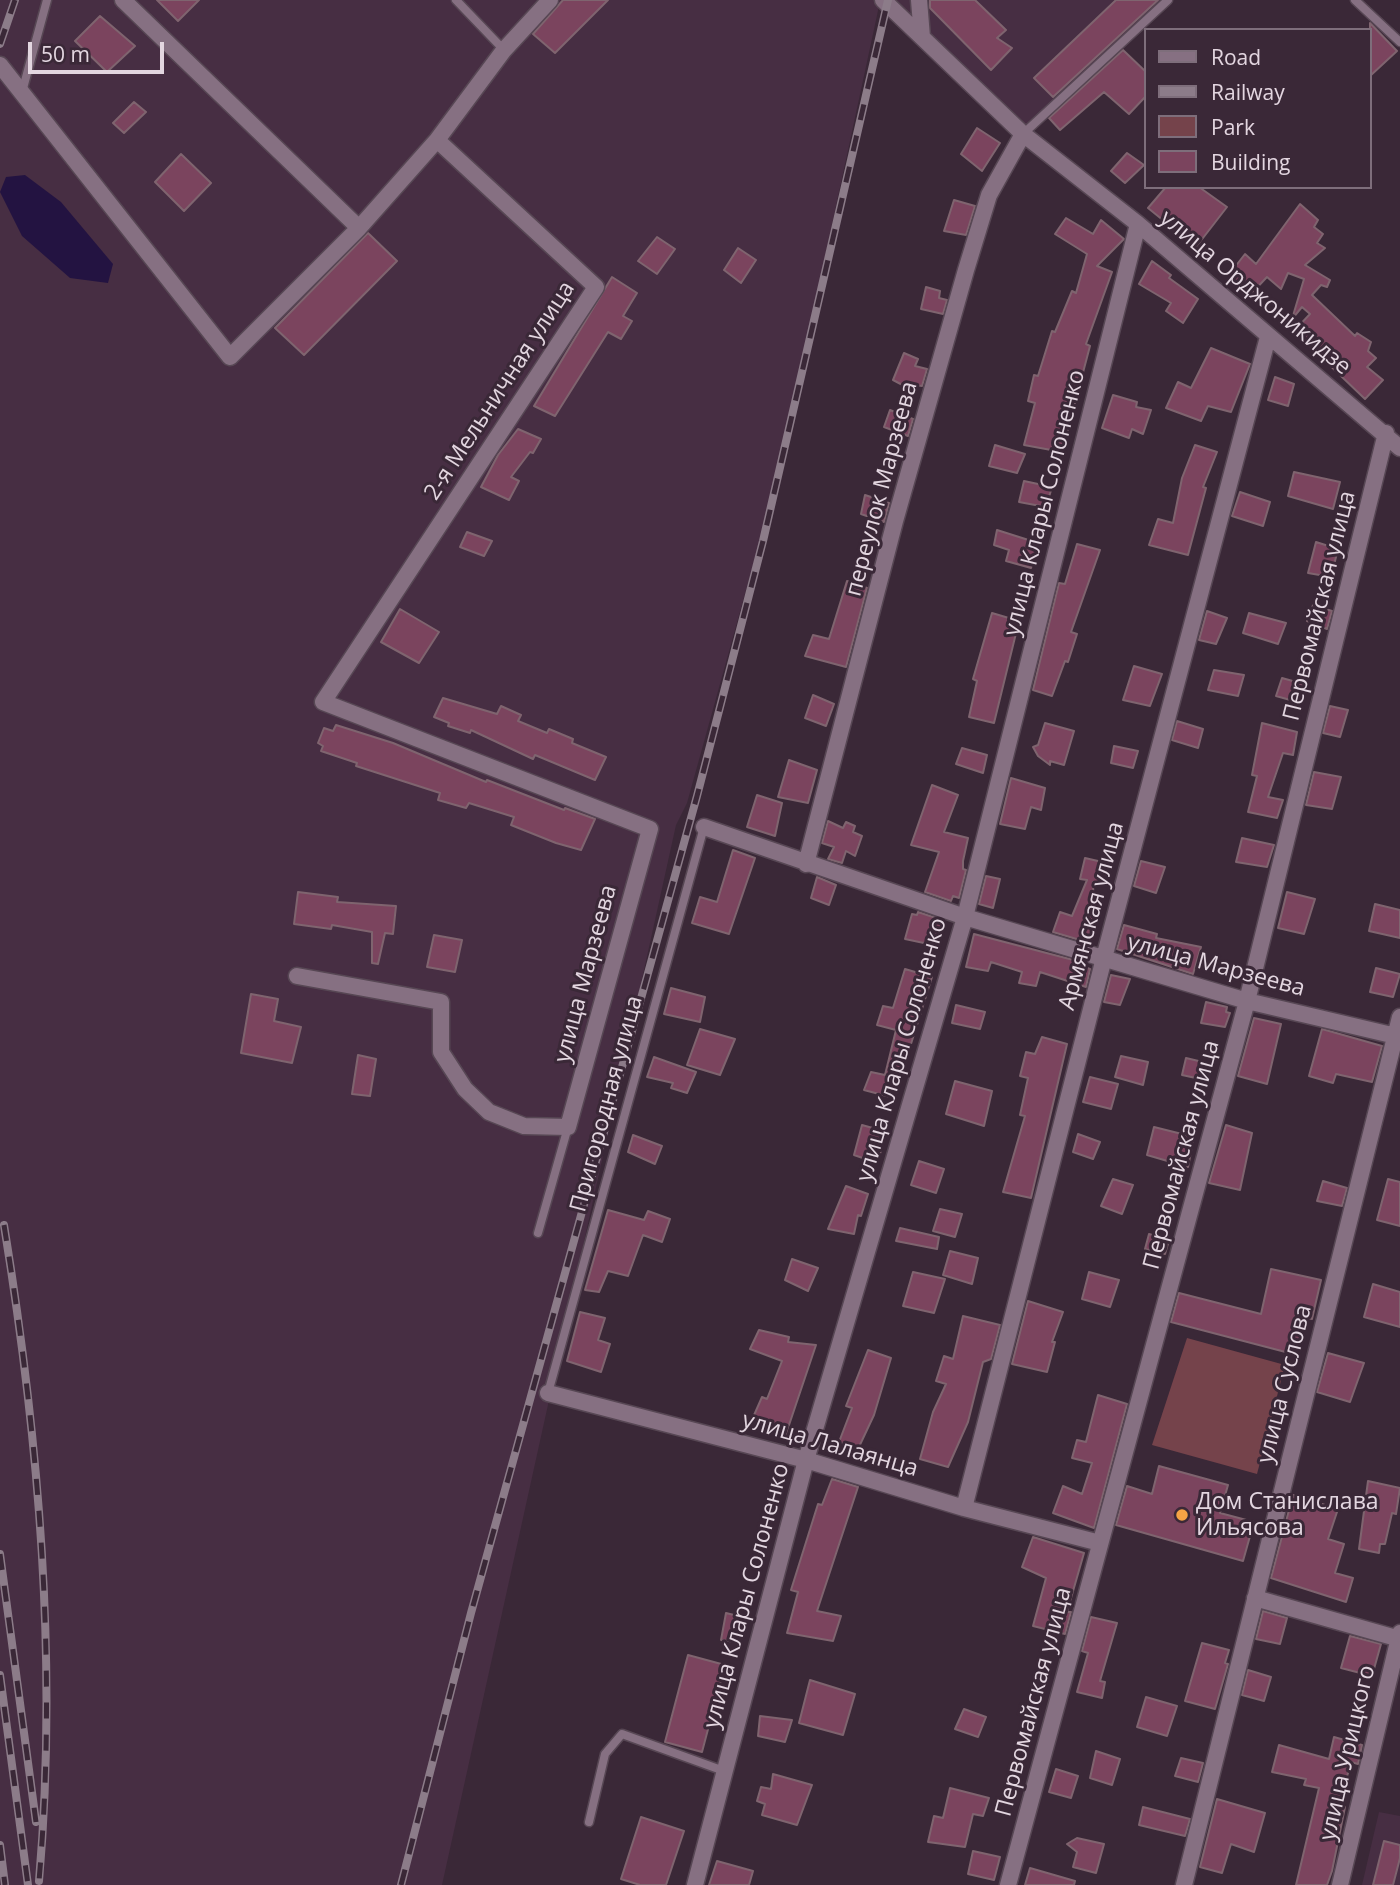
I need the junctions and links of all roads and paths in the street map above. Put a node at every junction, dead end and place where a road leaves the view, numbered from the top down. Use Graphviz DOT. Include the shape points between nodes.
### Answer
graph roads {
  1 [pos="47,0"];
  2 [pos="123,0"];
  3 [pos="456,0"];
  4 [pos="550,0"];
  5 [pos="883,0"];
  6 [pos="919,0"];
  7 [pos="1168,0"];
  8 [pos="1355,0"];
  9 [pos="922,37"];
  10 [pos="1400,42"];
  11 [pos="504,50"];
  12 [pos="0,65"];
  13 [pos="22,94"];
  14 [pos="1023,134"];
  15 [pos="437,140"];
  16 [pos="1138,224"];
  17 [pos="359,228"];
  18 [pos="1268,337"];
  19 [pos="1386,433"];
  20 [pos="1400,448"];
  21 [pos="323,702"];
  22 [pos="704,827"];
  23 [pos="806,864"];
  24 [pos="965,917"];
  25 [pos="1104,958"];
  26 [pos="297,976"];
  27 [pos="1247,1001"];
  28 [pos="1400,1017"];
  29 [pos="1398,1036"];
  30 [pos="568,1127"];
  31 [pos="538,1233"];
  32 [pos="548,1392"];
  33 [pos="806,1460"];
  34 [pos="964,1508"];
  35 [pos="1100,1543"];
  36 [pos="1255,1598"];
  37 [pos="1400,1637"];
  38 [pos="724,1771"];
  39 [pos="589,1822"];
  40 [pos="695,1885"];
  41 [pos="1008,1885"];
  42 [pos="1184,1885"];
  43 [pos="1340,1885"];
  1 -- 13 [label="lane"];
  2 -- 17 [label="street"];
  3 -- 11 [label="lane"];
  4 -- 11 [label="street"];
  5 -- 9 [label="street, улица Орджоникидзе"];
  6 -- 9 [label="street"];
  7 -- 14 [label="lane"];
  8 -- 10 [label="lane"];
  9 -- 14 [label="street, улица Орджоникидзе"];
  11 -- 15 [label="street"];
  12 -- 13 [label="street"];
  13 -- 17 [label="street" via="230,358"];
  14 -- 16 [label="street, улица Орджоникидзе"];
  14 -- 23 [label="street, переулок Марзеева" via="989,195 966,270"];
  15 -- 17 [label="street"];
  15 -- 21 [label="street, 2-я Мельничная улица" via="596,287"];
  16 -- 18 [label="street, улица Орджоникидзе"];
  16 -- 24 [label="street, улица Клары Солоненко"];
  18 -- 19 [label="street, улица Орджоникидзе"];
  18 -- 25 [label="street, Армянская улица"];
  19 -- 20 [label="street, улица Орджоникидзе"];
  19 -- 27 [label="street, Первомайская улица"];
  21 -- 30 [label="street, улица Марзеева" via="650,829"];
  22 -- 23 [label="street, улица Марзеева"];
  22 -- 32 [label="lane, Пригородная улица"];
  23 -- 24 [label="street, улица Марзеева"];
  24 -- 25 [label="street, улица Марзеева"];
  24 -- 33 [label="street, улица Клары Солоненко"];
  25 -- 27 [label="street, улица Марзеева"];
  25 -- 34 [label="street, Армянская улица"];
  26 -- 30 [label="street" via="440,1002 441,1052 473,1097 489,1112 524,1126"];
  27 -- 29 [label="street, улица Марзеева"];
  27 -- 35 [label="street, Первомайская улица"];
  28 -- 29 [label="street, улица Суслова"];
  29 -- 36 [label="street, улица Суслова"];
  30 -- 31 [label="lane"];
  32 -- 33 [label="street, улица Лалаянца"];
  33 -- 34 [label="street, улица Лалаянца"];
  33 -- 38 [label="street, улица Клары Солоненко"];
  34 -- 35 [label="street, улица Лалаянца"];
  35 -- 41 [label="street, Первомайская улица"];
  36 -- 37 [label="street"];
  36 -- 42 [label="street, улица Суслова"];
  37 -- 43 [label="street, улица Урицкого"];
  38 -- 39 [label="lane" via="622,1734 605,1754"];
  38 -- 40 [label="street, улица Клары Солоненко"];
}
